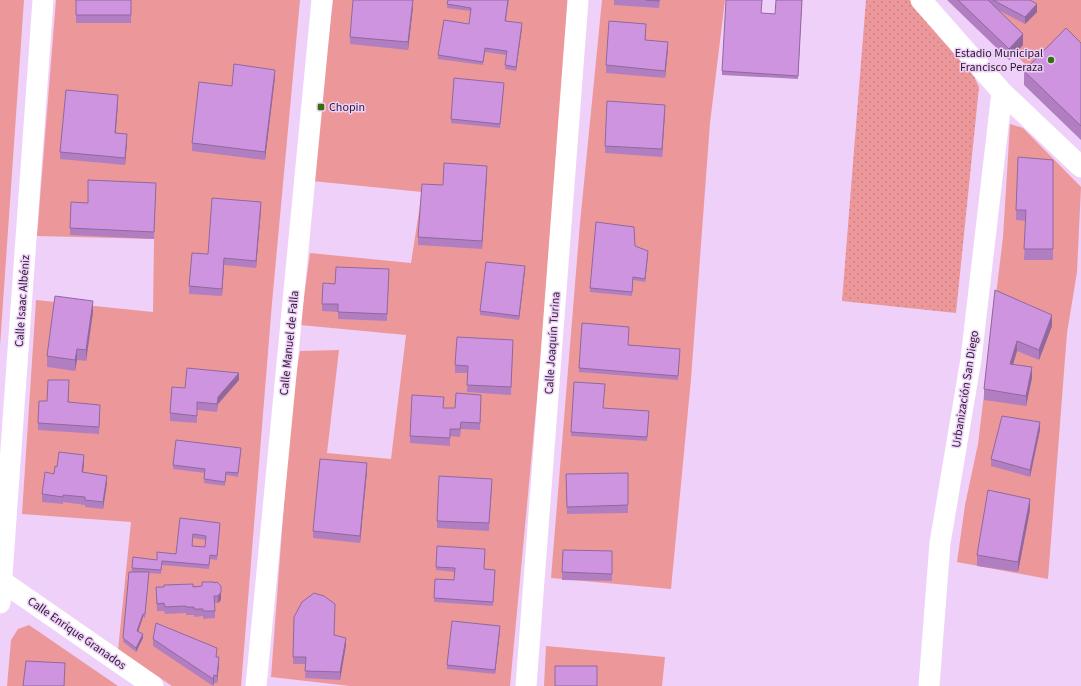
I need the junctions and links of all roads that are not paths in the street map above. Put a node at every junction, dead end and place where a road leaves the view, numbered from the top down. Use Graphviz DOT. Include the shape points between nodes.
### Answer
graph roads {
  1 [pos="43,0"];
  2 [pos="322,0"];
  3 [pos="578,0"];
  4 [pos="921,0"];
  5 [pos="1002,92"];
  6 [pos="1081,167"];
  7 [pos="1,581"];
  8 [pos="0,603"];
  9 [pos="153,686"];
  10 [pos="256,686"];
  11 [pos="526,686"];
  12 [pos="929,686"];
  1 -- 7 [label="street, Calle Isaac Albéniz"];
  2 -- 10 [label="street, Calle Manuel de Falla"];
  3 -- 11 [label="street, Calle Joaquín Turina"];
  4 -- 5 [label="street"];
  5 -- 6 [label="street"];
  5 -- 12 [label="street, Urbanización San Diego" via="971,358 940,543"];
  7 -- 8 [label="street, Calle Isaac Albéniz"];
  7 -- 9 [label="street, Calle Enrique Granados"];
}
